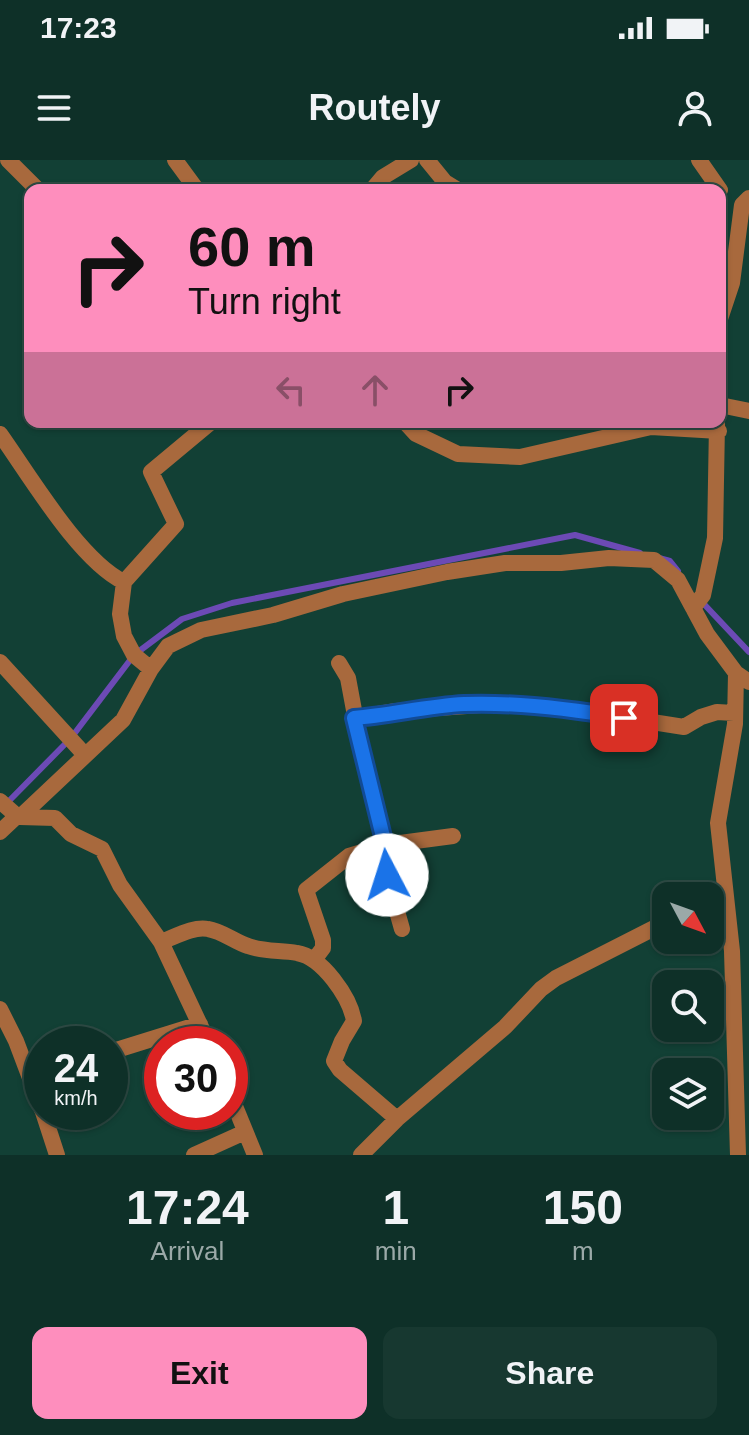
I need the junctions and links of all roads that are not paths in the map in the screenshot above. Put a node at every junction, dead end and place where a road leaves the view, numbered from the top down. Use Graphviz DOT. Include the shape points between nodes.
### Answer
graph roads {
  1 [pos="8,160"];
  2 [pos="175,160"];
  3 [pos="411,160"];
  4 [pos="427,160"];
  5 [pos="699,160"];
  6 [pos="32,184"];
  7 [pos="193,184"];
  8 [pos="377,184"];
  9 [pos="448,184"];
  10 [pos="716,184"];
  11 [pos="726,196"];
  12 [pos="746,202"];
  13 [pos="726,301"];
  14 [pos="726,406"];
  15 [pos="749,411"];
  16 [pos="204,428"];
  17 [pos="410,428"];
  18 [pos="647,428"];
  19 [pos="718,428"];
  20 [pos="0,434"];
  21 [pos="124,582"];
  22 [pos="693,608"];
  23 [pos="0,662"];
  24 [pos="339,663"];
  25 [pos="151,669"];
  26 [pos="742,678"];
  27 [pos="734,713"];
  28 [pos="354,718"];
  29 [pos="85,755"];
  30 [pos="0,801"];
  31 [pos="18,816"];
  32 [pos="0,832"];
  33 [pos="453,836"];
  34 [pos="382,846"];
  35 [pos="718,882"];
  36 [pos="724,924"];
  37 [pos="402,929"];
  38 [pos="652,929"];
  39 [pos="161,942"];
  40 [pos="314,960"];
  41 [pos="731,978"];
  42 [pos="749,982"];
  43 [pos="0,1009"];
  44 [pos="200,1024"];
  45 [pos="128,1046"];
  46 [pos="24,1056"];
  47 [pos="397,1119"];
  48 [pos="48,1130"];
  49 [pos="245,1132"];
  50 [pos="57,1155"];
  51 [pos="194,1155"];
  52 [pos="255,1155"];
  53 [pos="361,1155"];
  54 [pos="738,1155"];
  1 -- 6 [label="street"];
  2 -- 7 [label="street"];
  3 -- 8 [label="street"];
  4 -- 9 [label="street"];
  5 -- 10 [label="street"];
  11 -- 12 [label="street" via="733,203"];
  12 -- 13 [label="street"];
  14 -- 15 [label="street"];
  16 -- 21 [label="street" via="151,472 176,524"];
  17 -- 18 [label="street" via="458,454 520,457"];
  19 -- 22 [label="street" via="715,538 703,595"];
  20 -- 21 [label="street" via="75,539"];
  21 -- 25 [label="street" via="124,636 134,655"];
  22 -- 25 [label="street" via="678,580 654,560 505,563 343,594 201,630 168,646"];
  22 -- 26 [label="street"];
  23 -- 29 [label="street"];
  24 -- 28 [label="street" via="348,678"];
  25 -- 29 [label="street" via="123,720"];
  26 -- 27 [label="street"];
  27 -- 28 [label="street" via="717,712 684,727 495,704"];
  27 -- 35 [label="street" via="718,823"];
  28 -- 34 [label="street"];
  29 -- 31 [label="street"];
  30 -- 31 [label="street"];
  31 -- 32 [label="street"];
  31 -- 39 [label="street" via="55,818 71,834 102,849 120,885"];
  33 -- 34 [label="street"];
  34 -- 37 [label="street"];
  34 -- 40 [label="street" via="349,856 306,890 323,940"];
  36 -- 41 [label="street" via="732,951"];
  38 -- 47 [label="street" via="541,989 505,1027"];
  39 -- 40 [label="street" via="209,929 249,946"];
  39 -- 44 [label="street"];
  40 -- 47 [label="street" via="340,988 354,1021 334,1061"];
  41 -- 42 [label="street"];
  41 -- 54 [label="street"];
  43 -- 46 [label="street"];
  44 -- 45 [label="street"];
  47 -- 53 [label="street"];
  48 -- 50 [label="street"];
  49 -- 51 [label="street"];
  49 -- 52 [label="street"];
}
